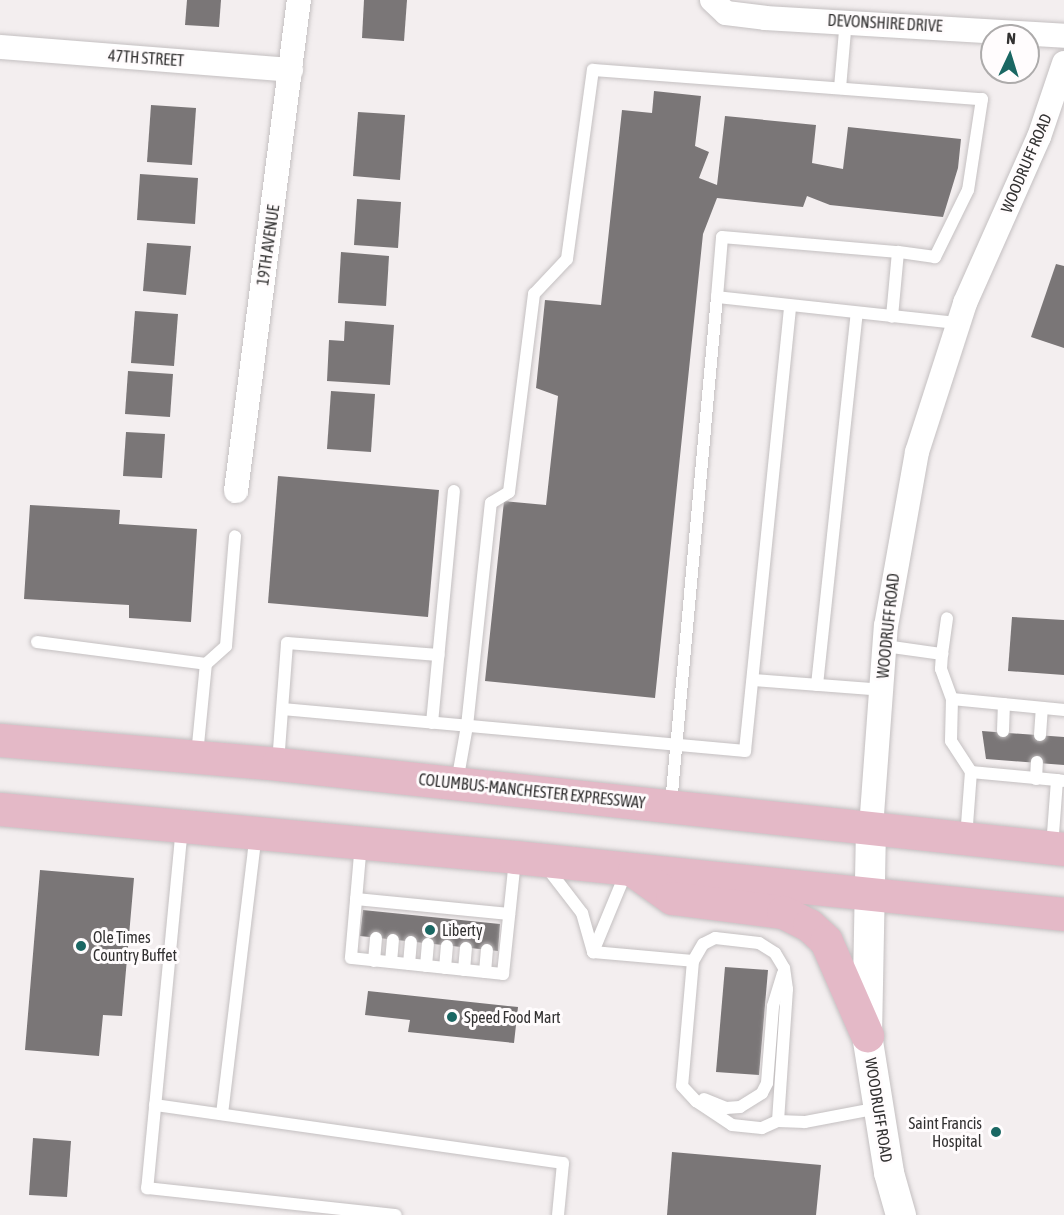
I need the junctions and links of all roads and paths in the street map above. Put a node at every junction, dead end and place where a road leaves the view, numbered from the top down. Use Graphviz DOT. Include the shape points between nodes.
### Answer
graph roads {
  1 [pos="298,0"];
  2 [pos="712,0"];
  3 [pos="846,20"];
  4 [pos="1064,36"];
  5 [pos="0,47"];
  6 [pos="1064,63"];
  7 [pos="291,70"];
  8 [pos="840,88"];
  9 [pos="897,252"];
  10 [pos="717,297"];
  11 [pos="790,306"];
  12 [pos="857,313"];
  13 [pos="892,317"];
  14 [pos="958,323"];
  15 [pos="454,490"];
  16 [pos="236,491"];
  17 [pos="235,536"];
  18 [pos="947,618"];
  19 [pos="37,642"];
  20 [pos="885,646"];
  21 [pos="942,654"];
  22 [pos="439,655"];
  23 [pos="206,664"];
  24 [pos="753,680"];
  25 [pos="817,685"];
  26 [pos="882,690"];
  27 [pos="952,699"];
  28 [pos="1004,704"];
  29 [pos="1042,708"];
  30 [pos="283,709"];
  31 [pos="1064,711"];
  32 [pos="432,723"];
  33 [pos="467,726"];
  34 [pos="1003,731"];
  35 [pos="1040,735"];
  36 [pos="0,740"];
  37 [pos="678,745"];
  38 [pos="197,756"];
  39 [pos="1000,761"];
  40 [pos="1037,762"];
  41 [pos="278,764"];
  42 [pos="971,772"];
  43 [pos="999,775"];
  44 [pos="1036,779"];
  45 [pos="1060,781"];
  46 [pos="457,783"];
  47 [pos="671,806"];
  48 [pos="0,809"];
  49 [pos="183,825"];
  50 [pos="871,828"];
  51 [pos="256,832"];
  52 [pos="966,839"];
  53 [pos="362,842"];
  54 [pos="1058,849"];
  55 [pos="528,858"];
  56 [pos="630,869"];
  57 [pos="870,894"];
  58 [pos="356,899"];
  59 [pos="509,914"];
  60 [pos="1064,914"];
  61 [pos="376,938"];
  62 [pos="393,940"];
  63 [pos="411,942"];
  64 [pos="428,944"];
  65 [pos="447,946"];
  66 [pos="466,948"];
  67 [pos="487,950"];
  68 [pos="593,952"];
  69 [pos="374,961"];
  70 [pos="693,961"];
  71 [pos="391,962"];
  72 [pos="409,964"];
  73 [pos="426,966"];
  74 [pos="445,968"];
  75 [pos="784,969"];
  76 [pos="464,970"];
  77 [pos="485,972"];
  78 [pos="867,1035"];
  79 [pos="682,1086"];
  80 [pos="155,1105"];
  81 [pos="879,1108"];
  82 [pos="222,1114"];
  83 [pos="778,1121"];
  84 [pos="396,1215"];
  85 [pos="558,1215"];
  86 [pos="901,1215"];
  1 -- 7 [label="street, 19TH AVENUE"];
  2 -- 3 [label="street, DEVONSHIRE DRIVE" via="726,13"];
  3 -- 4 [label="street, DEVONSHIRE DRIVE"];
  3 -- 8 [label="lane"];
  5 -- 7 [label="street, 47TH STREET"];
  6 -- 14 [label="street, WOODRUFF ROAD" via="1040,137"];
  7 -- 16 [label="street, 19TH AVENUE"];
  8 -- 9 [label="lane" via="982,99 968,190 935,257"];
  8 -- 33 [label="lane" via="593,70 567,259 534,294 509,492 491,503"];
  9 -- 10 [label="lane" via="722,237"];
  9 -- 13 [label="lane"];
  10 -- 11 [label="lane"];
  10 -- 37 [label="lane"];
  11 -- 12 [label="lane"];
  11 -- 24 [label="lane"];
  12 -- 13 [label="lane"];
  12 -- 25 [label="lane"];
  13 -- 14 [label="lane"];
  14 -- 20 [label="street, WOODRUFF ROAD" via="917,452 900,532"];
  15 -- 22 [label="lane"];
  17 -- 23 [label="lane" via="226,646"];
  18 -- 21 [label="lane"];
  19 -- 23 [label="lane"];
  20 -- 21 [label="lane"];
  20 -- 26 [label="street, WOODRUFF ROAD"];
  21 -- 27 [label="lane" via="941,669"];
  22 -- 30 [label="lane" via="288,643"];
  22 -- 32 [label="lane"];
  23 -- 38 [label="lane"];
  24 -- 25 [label="lane"];
  24 -- 37 [label="lane" via="745,751"];
  25 -- 26 [label="lane"];
  26 -- 50 [label="street, WOODRUFF ROAD"];
  27 -- 28 [label="lane"];
  27 -- 42 [label="lane" via="951,741"];
  28 -- 29 [label="lane"];
  28 -- 34 [label="lane"];
  29 -- 31 [label="lane"];
  29 -- 35 [label="lane"];
  30 -- 32 [label="lane"];
  30 -- 41 [label="lane"];
  32 -- 33 [label="lane"];
  33 -- 37 [label="lane"];
  33 -- 46 [label="lane"];
  36 -- 38 [label="main road, COLUMBUS-MANCHESTER EXPRESSWAY"];
  37 -- 47 [label="lane"];
  38 -- 41 [label="main road, COLUMBUS-MANCHESTER EXPRESSWAY"];
  39 -- 43 [label="lane"];
  40 -- 44 [label="lane"];
  41 -- 46 [label="main road, COLUMBUS-MANCHESTER EXPRESSWAY"];
  42 -- 43 [label="lane"];
  42 -- 52 [label="lane"];
  43 -- 44 [label="lane"];
  44 -- 45 [label="lane"];
  45 -- 54 [label="lane"];
  46 -- 47 [label="main road, COLUMBUS-MANCHESTER EXPRESSWAY"];
  47 -- 50 [label="main road, COLUMBUS-MANCHESTER EXPRESSWAY"];
  48 -- 49 [label="main road"];
  49 -- 51 [label="main road"];
  49 -- 80 [label="lane"];
  50 -- 52 [label="main road, COLUMBUS-MANCHESTER EXPRESSWAY"];
  50 -- 57 [label="street, WOODRUFF ROAD"];
  51 -- 53 [label="main road"];
  51 -- 82 [label="lane"];
  52 -- 54 [label="main road, COLUMBUS-MANCHESTER EXPRESSWAY"];
  53 -- 55 [label="main road"];
  53 -- 58 [label="lane"];
  55 -- 56 [label="main road"];
  55 -- 59 [label="lane"];
  55 -- 68 [label="lane" via="582,913"];
  56 -- 57 [label="main road"];
  56 -- 68 [label="lane"];
  56 -- 78 [label="main road" via="672,898 783,912 809,925 826,941"];
  57 -- 60 [label="main road"];
  57 -- 78 [label="street, WOODRUFF ROAD"];
  58 -- 59 [label="lane" via="414,910 490,917"];
  58 -- 69 [label="lane" via="351,958"];
  59 -- 77 [label="lane" via="504,974"];
  61 -- 69 [label="lane"];
  62 -- 71 [label="lane"];
  63 -- 72 [label="lane"];
  64 -- 73 [label="lane"];
  65 -- 74 [label="lane"];
  66 -- 76 [label="lane"];
  67 -- 77 [label="lane"];
  68 -- 70 [label="lane"];
  69 -- 71 [label="lane"];
  70 -- 75 [label="lane" via="703,944 715,938 740,939 759,943 775,953"];
  70 -- 79 [label="lane"];
  71 -- 72 [label="lane"];
  72 -- 73 [label="lane"];
  73 -- 74 [label="lane"];
  74 -- 76 [label="lane"];
  75 -- 79 [label="lane" via="773,1006 762,1093 747,1104 726,1108"];
  75 -- 83 [label="lane" via="787,989"];
  76 -- 77 [label="lane"];
  78 -- 81 [label="street, WOODRUFF ROAD"];
  79 -- 83 [label="lane" via="696,1101 732,1125 762,1128"];
  80 -- 82 [label="lane"];
  80 -- 84 [label="lane" via="147,1188"];
  81 -- 83 [label="lane" via="805,1122"];
  81 -- 86 [label="street, WOODRUFF ROAD"];
  82 -- 85 [label="lane" via="563,1163"];
}
